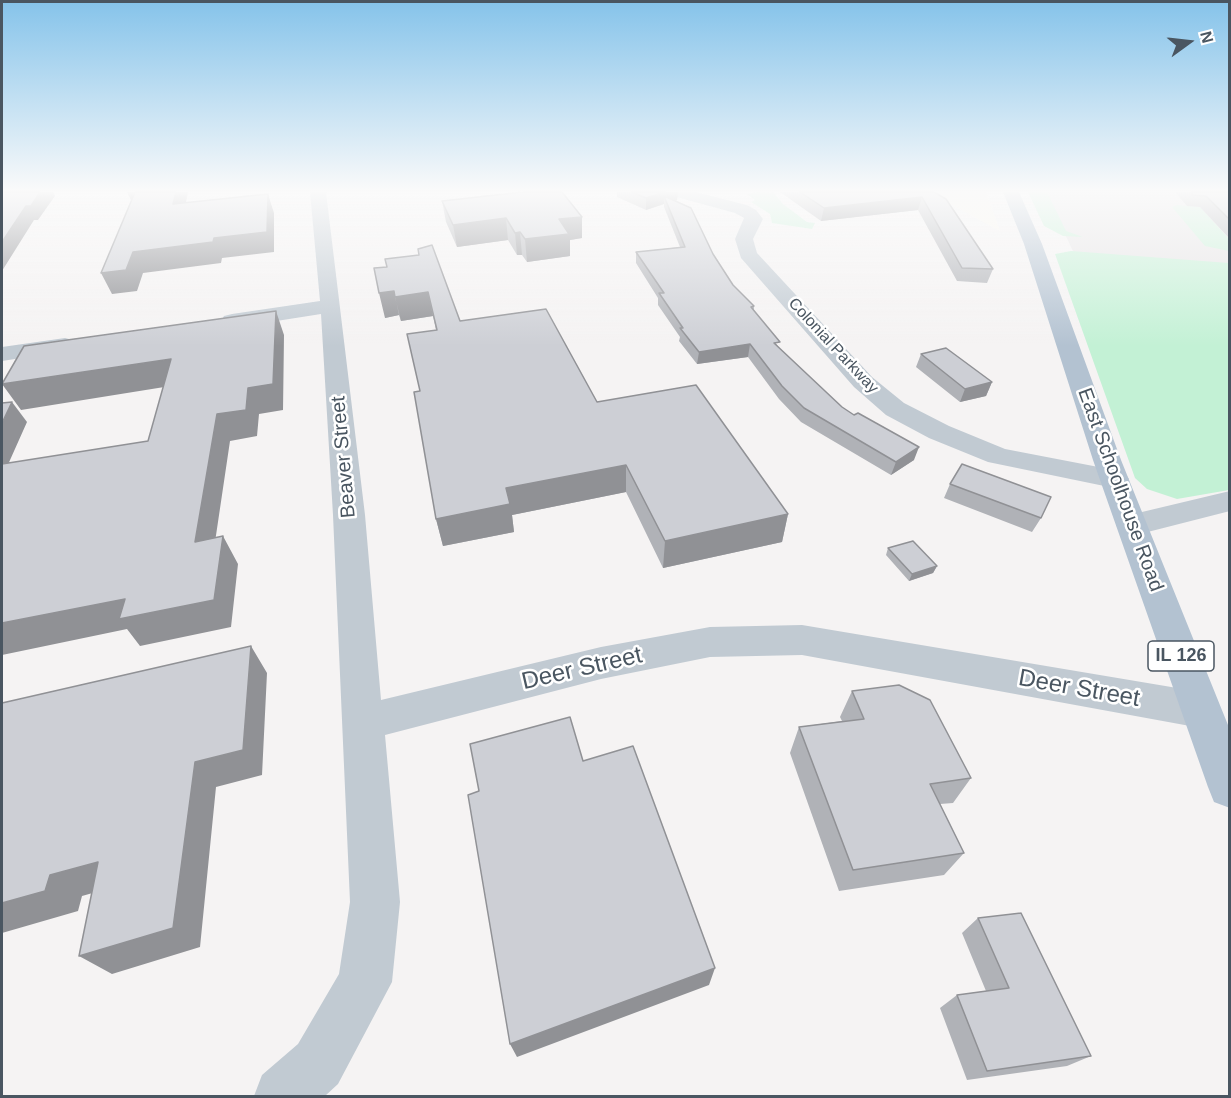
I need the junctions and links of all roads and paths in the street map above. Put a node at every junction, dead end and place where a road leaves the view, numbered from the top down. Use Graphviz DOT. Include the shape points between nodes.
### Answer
graph roads {
  1 [pos="324,243"];
  2 [pos="745,243"];
  3 [pos="1033,243"];
  4 [pos="331,306"];
  5 [pos="205,324"];
  6 [pos="82,342"];
  7 [pos="2,354"];
  8 [pos="1114,479"];
  9 [pos="1230,501"];
  10 [pos="1132,525"];
  11 [pos="1201,710"];
  12 [pos="364,722"];
  13 [pos="1230,787"];
  14 [pos="283,1096"];
  1 -- 4 [label="street, Beaver Street"];
  2 -- 8 [label="street, Colonial Parkway" via="748,254 863,382 895,409 998,456"];
  3 -- 8 [label="main road, East Schoolhouse Road"];
  4 -- 5 [label="street"];
  4 -- 12 [label="street, Beaver Street"];
  6 -- 7 [label="street"];
  8 -- 10 [label="main road, East Schoolhouse Road"];
  9 -- 10 [label="street"];
  10 -- 11 [label="main road, East Schoolhouse Road / IL 126"];
  11 -- 12 [label="street, Deer Street" via="802,640 710,642 601,663"];
  11 -- 13 [label="main road, East Schoolhouse Road / IL 126"];
  12 -- 14 [label="street" via="375,902 365,982 318,1064"];
}
